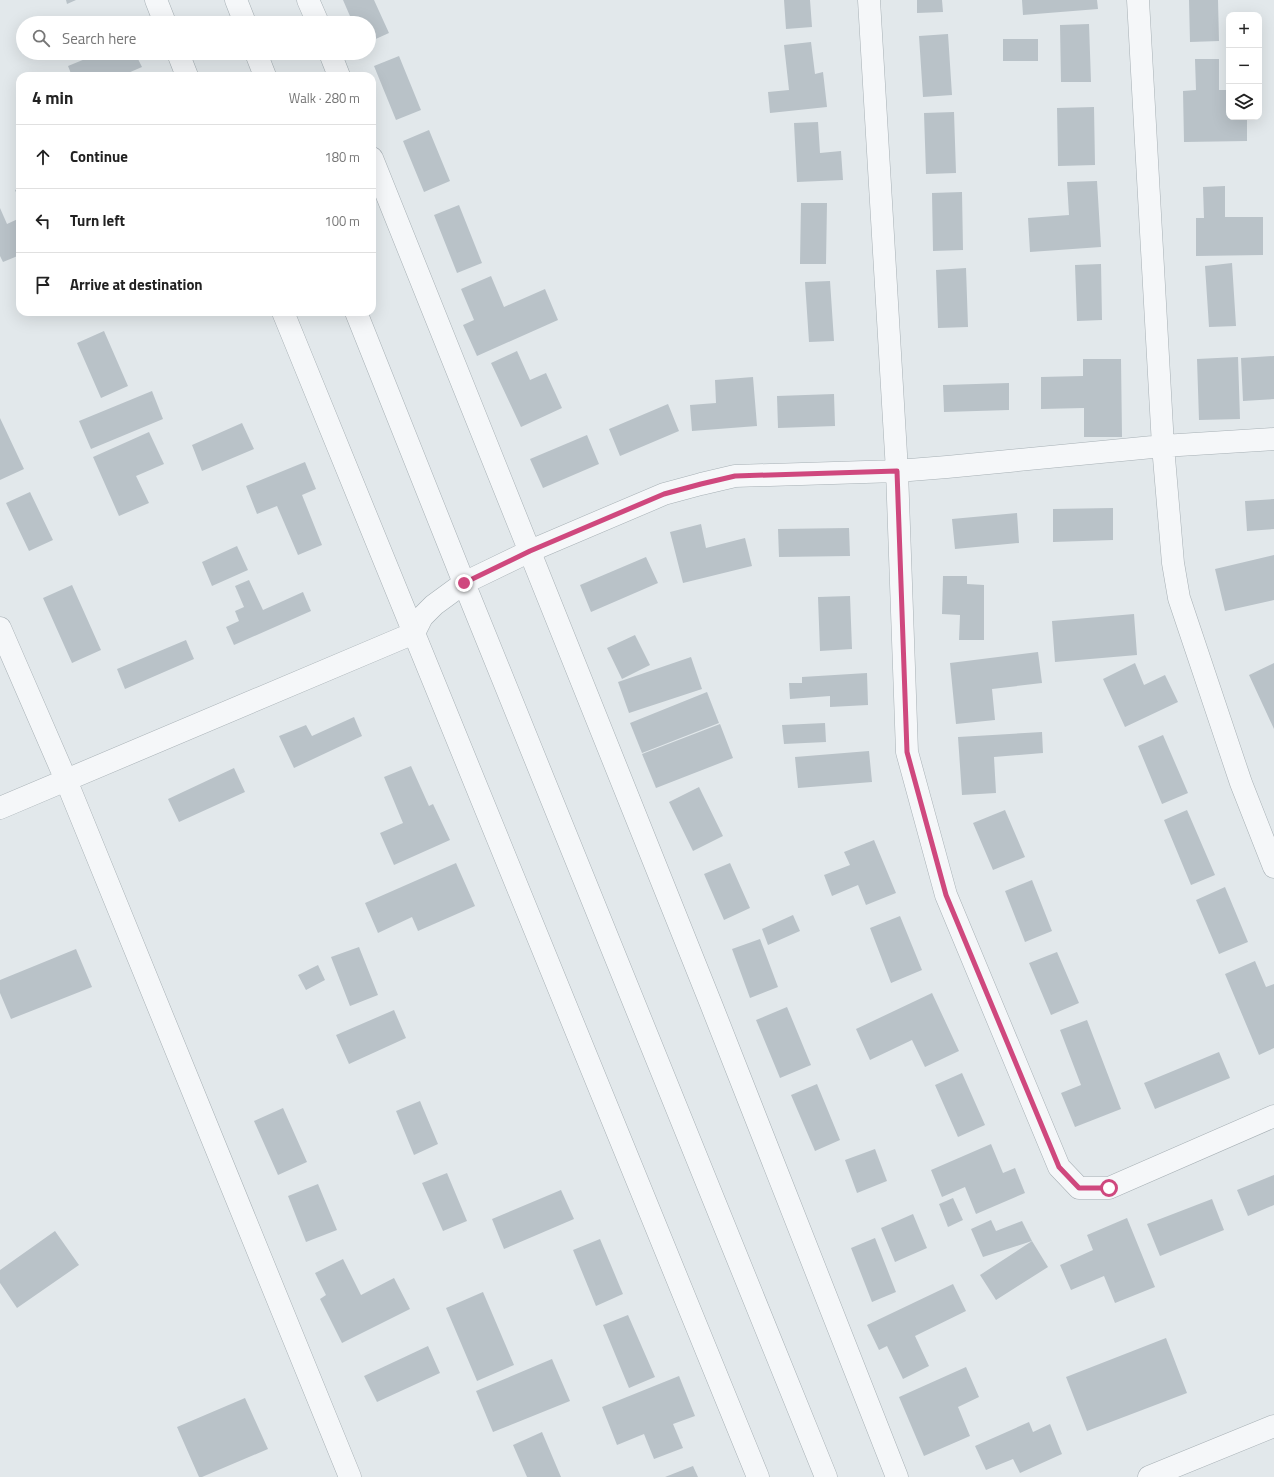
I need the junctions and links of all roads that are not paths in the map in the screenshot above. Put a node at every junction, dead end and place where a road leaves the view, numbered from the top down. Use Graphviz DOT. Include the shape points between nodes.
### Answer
graph roads {
  1 [pos="156,0"];
  2 [pos="236,0"];
  3 [pos="308,0"];
  4 [pos="868,0"];
  5 [pos="1138,0"];
  6 [pos="163,16"];
  7 [pos="242,16"];
  8 [pos="315,16"];
  9 [pos="181,60"];
  10 [pos="259,60"];
  11 [pos="333,60"];
  12 [pos="185,72"];
  13 [pos="263,72"];
  14 [pos="337,72"];
  15 [pos="376,168"];
  16 [pos="285,316"];
  17 [pos="358,316"];
  18 [pos="1274,439"];
  19 [pos="1163,446"];
  20 [pos="897,471"];
  21 [pos="530,551"];
  22 [pos="464,583"];
  23 [pos="0,628"];
  24 [pos="414,633"];
  25 [pos="66,780"];
  26 [pos="0,808"];
  27 [pos="1274,867"];
  28 [pos="1274,1116"];
  29 [pos="1274,1426"];
  30 [pos="1182,1470"];
  31 [pos="350,1477"];
  32 [pos="758,1477"];
  33 [pos="826,1477"];
  34 [pos="897,1477"];
  35 [pos="1149,1477"];
  1 -- 6 [label="street"];
  2 -- 7 [label="street"];
  3 -- 8 [label="street"];
  4 -- 20 [label="street"];
  5 -- 19 [label="street"];
  9 -- 12 [label="street"];
  10 -- 13 [label="street"];
  11 -- 14 [label="street"];
  15 -- 21 [label="street"];
  16 -- 24 [label="street"];
  17 -- 22 [label="street"];
  18 -- 19 [label="street"];
  19 -- 20 [label="street"];
  19 -- 27 [label="street" via="1173,563 1179,598 1241,783"];
  20 -- 21 [label="street" via="735,476 664,494"];
  20 -- 28 [label="street" via="907,752 946,895 1059,1167 1079,1188 1109,1188"];
  21 -- 22 [label="street"];
  21 -- 34 [label="street"];
  22 -- 24 [label="street" via="434,604 422,617"];
  22 -- 33 [label="street"];
  23 -- 25 [label="street"];
  24 -- 25 [label="street"];
  24 -- 32 [label="street"];
  25 -- 26 [label="street"];
  25 -- 31 [label="street"];
  29 -- 30 [label="street"];
  30 -- 35 [label="street"];
}
